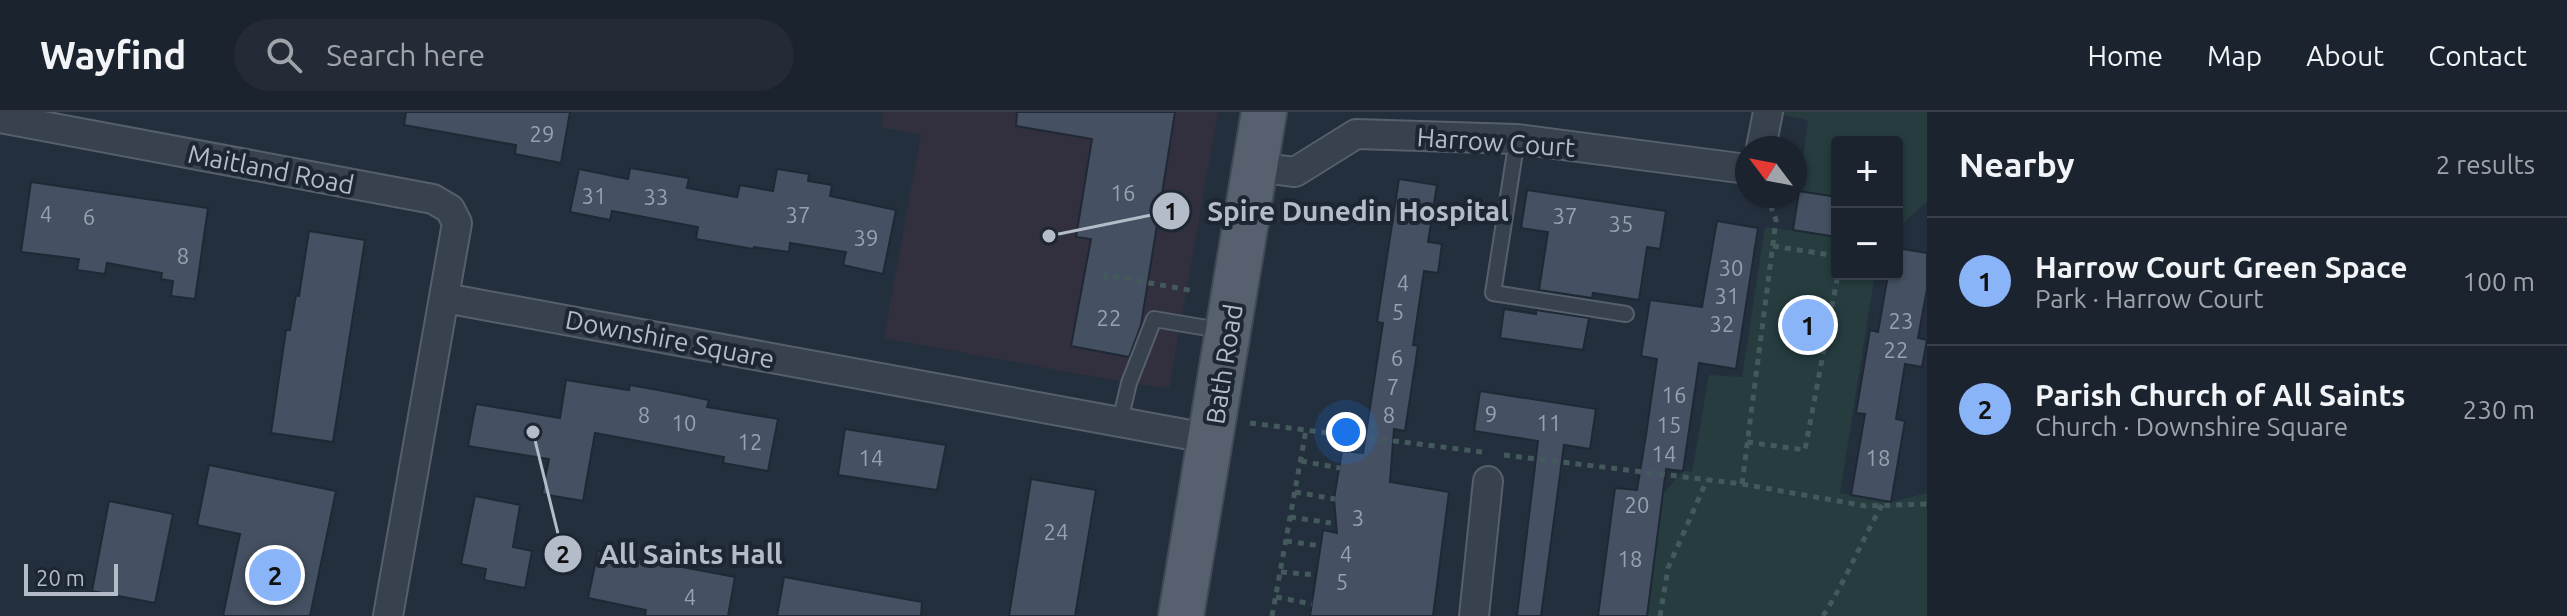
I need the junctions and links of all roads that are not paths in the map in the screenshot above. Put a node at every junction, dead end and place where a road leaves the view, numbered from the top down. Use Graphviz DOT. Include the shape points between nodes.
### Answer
graph roads {
  1 [pos="1264,112"];
  2 [pos="1768,112"];
  3 [pos="0,118"];
  4 [pos="1763,136"];
  5 [pos="1517,139"];
  6 [pos="1255,167"];
  7 [pos="1735,167"];
  8 [pos="445,298"];
  9 [pos="1626,314"];
  10 [pos="1230,331"];
  11 [pos="1120,421"];
  12 [pos="1212,439"];
  13 [pos="1488,481"];
  14 [pos="388,616"];
  15 [pos="1181,616"];
  16 [pos="1474,616"];
  1 -- 6 [label="main road, Bath Road"];
  2 -- 4 [label="street"];
  3 -- 8 [label="street, Maitland Road" via="433,199 450,209 457,223"];
  5 -- 6 [label="street, Harrow Court" via="1356,134 1295,172"];
  5 -- 7 [label="street, Harrow Court"];
  5 -- 9 [label="lane" via="1493,293"];
  6 -- 10 [label="main road, Bath Road"];
  8 -- 11 [label="street, Downshire Square"];
  8 -- 14 [label="street"];
  10 -- 11 [label="lane" via="1154,319"];
  10 -- 12 [label="main road, Bath Road"];
  11 -- 12 [label="street, Downshire Square"];
  12 -- 15 [label="main road, Bath Road"];
  13 -- 16 [label="street"];
}
